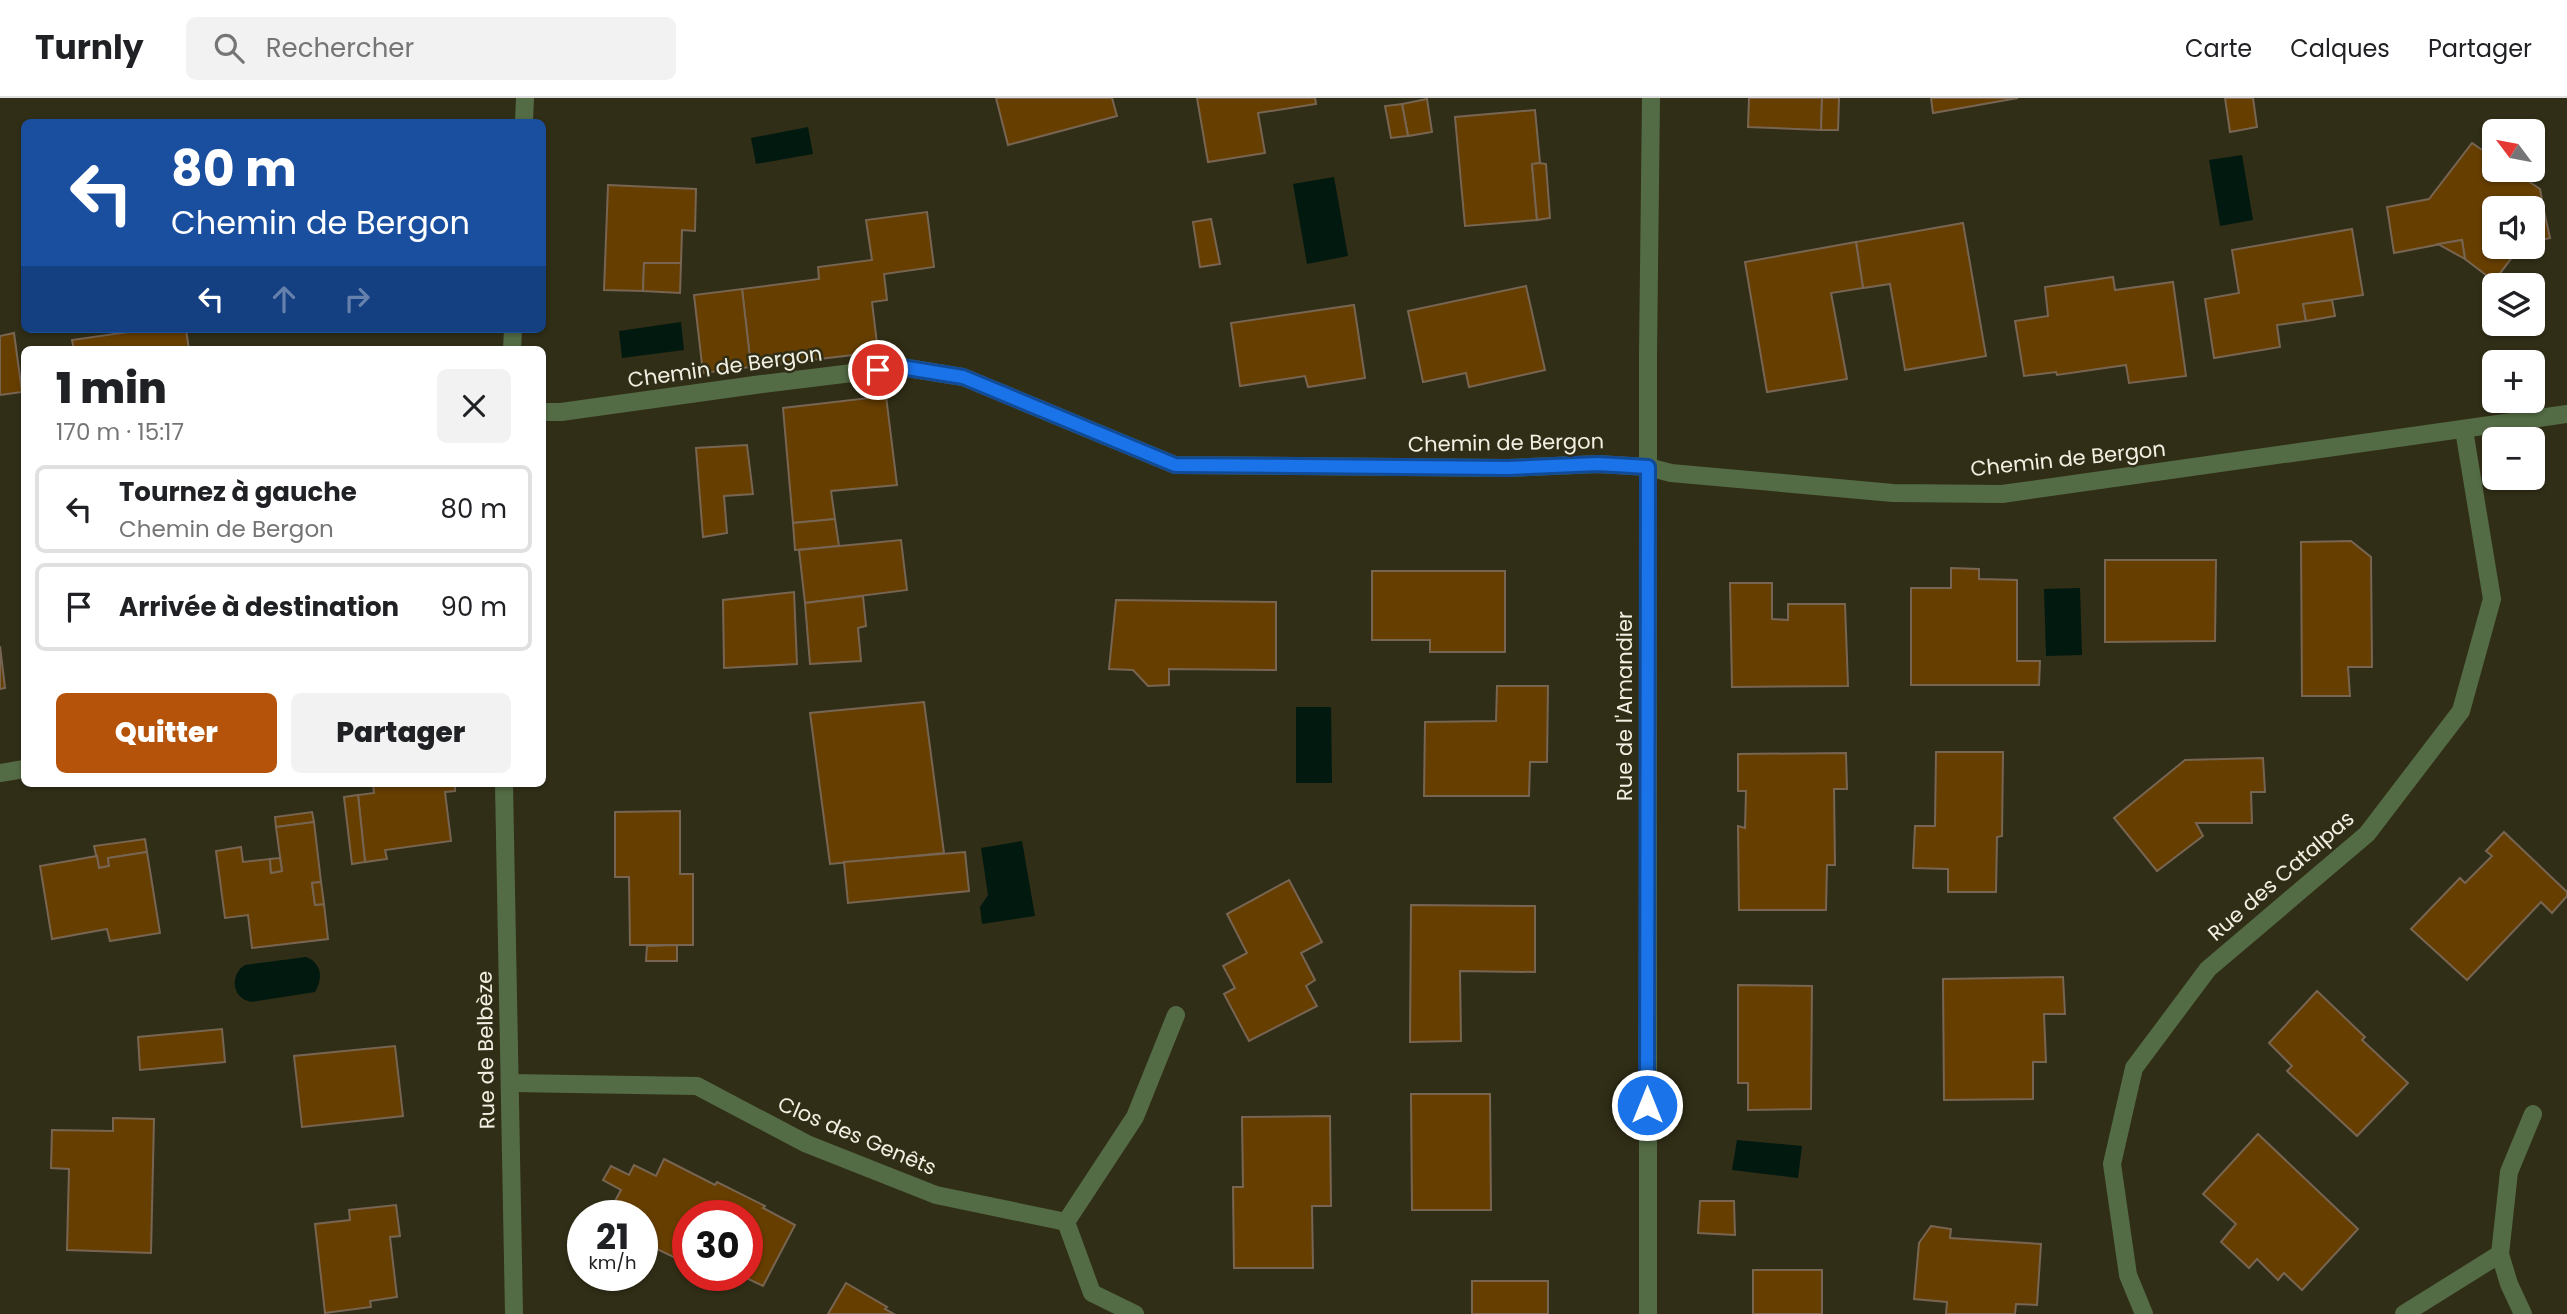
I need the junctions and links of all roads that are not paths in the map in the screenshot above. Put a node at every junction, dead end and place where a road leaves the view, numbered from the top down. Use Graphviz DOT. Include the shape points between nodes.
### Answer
graph roads {
  1 [pos="525,98"];
  2 [pos="1651,98"];
  3 [pos="524,119"];
  4 [pos="546,412"];
  5 [pos="2567,414"];
  6 [pos="2464,430"];
  7 [pos="1648,467"];
  8 [pos="21,770"];
  9 [pos="0,773"];
  10 [pos="504,787"];
  11 [pos="1176,1015"];
  12 [pos="510,1083"];
  13 [pos="2533,1114"];
  14 [pos="1066,1222"];
  15 [pos="2500,1254"];
  16 [pos="514,1314"];
  17 [pos="1135,1314"];
  18 [pos="1648,1314"];
  19 [pos="2144,1314"];
  20 [pos="2404,1314"];
  21 [pos="2523,1314"];
  1 -- 3 [label="street"];
  2 -- 7 [label="street, Rue de l'Amandier"];
  4 -- 7 [label="street, Chemin de Bergon" via="901,367 963,377 1175,465"];
  5 -- 6 [label="street, Chemin de Bergon"];
  6 -- 7 [label="street, Chemin de Bergon" via="2002,494 1893,493 1671,473"];
  6 -- 19 [label="street, Rue des Catalpas" via="2492,599 2461,710 2367,834 2208,969 2134,1068 2112,1164 2128,1275"];
  7 -- 18 [label="street, Rue de l'Amandier"];
  8 -- 9 [label="street"];
  10 -- 12 [label="street, Rue de Belbèze"];
  11 -- 14 [label="street" via="1135,1117"];
  12 -- 14 [label="street, Clos des Genêts" via="697,1086 807,1144 936,1195"];
  12 -- 16 [label="street, Rue de Belbèze"];
  13 -- 15 [label="street" via="2509,1172"];
  14 -- 17 [label="street" via="1092,1293"];
  15 -- 20 [label="street"];
  15 -- 21 [label="street"];
}
